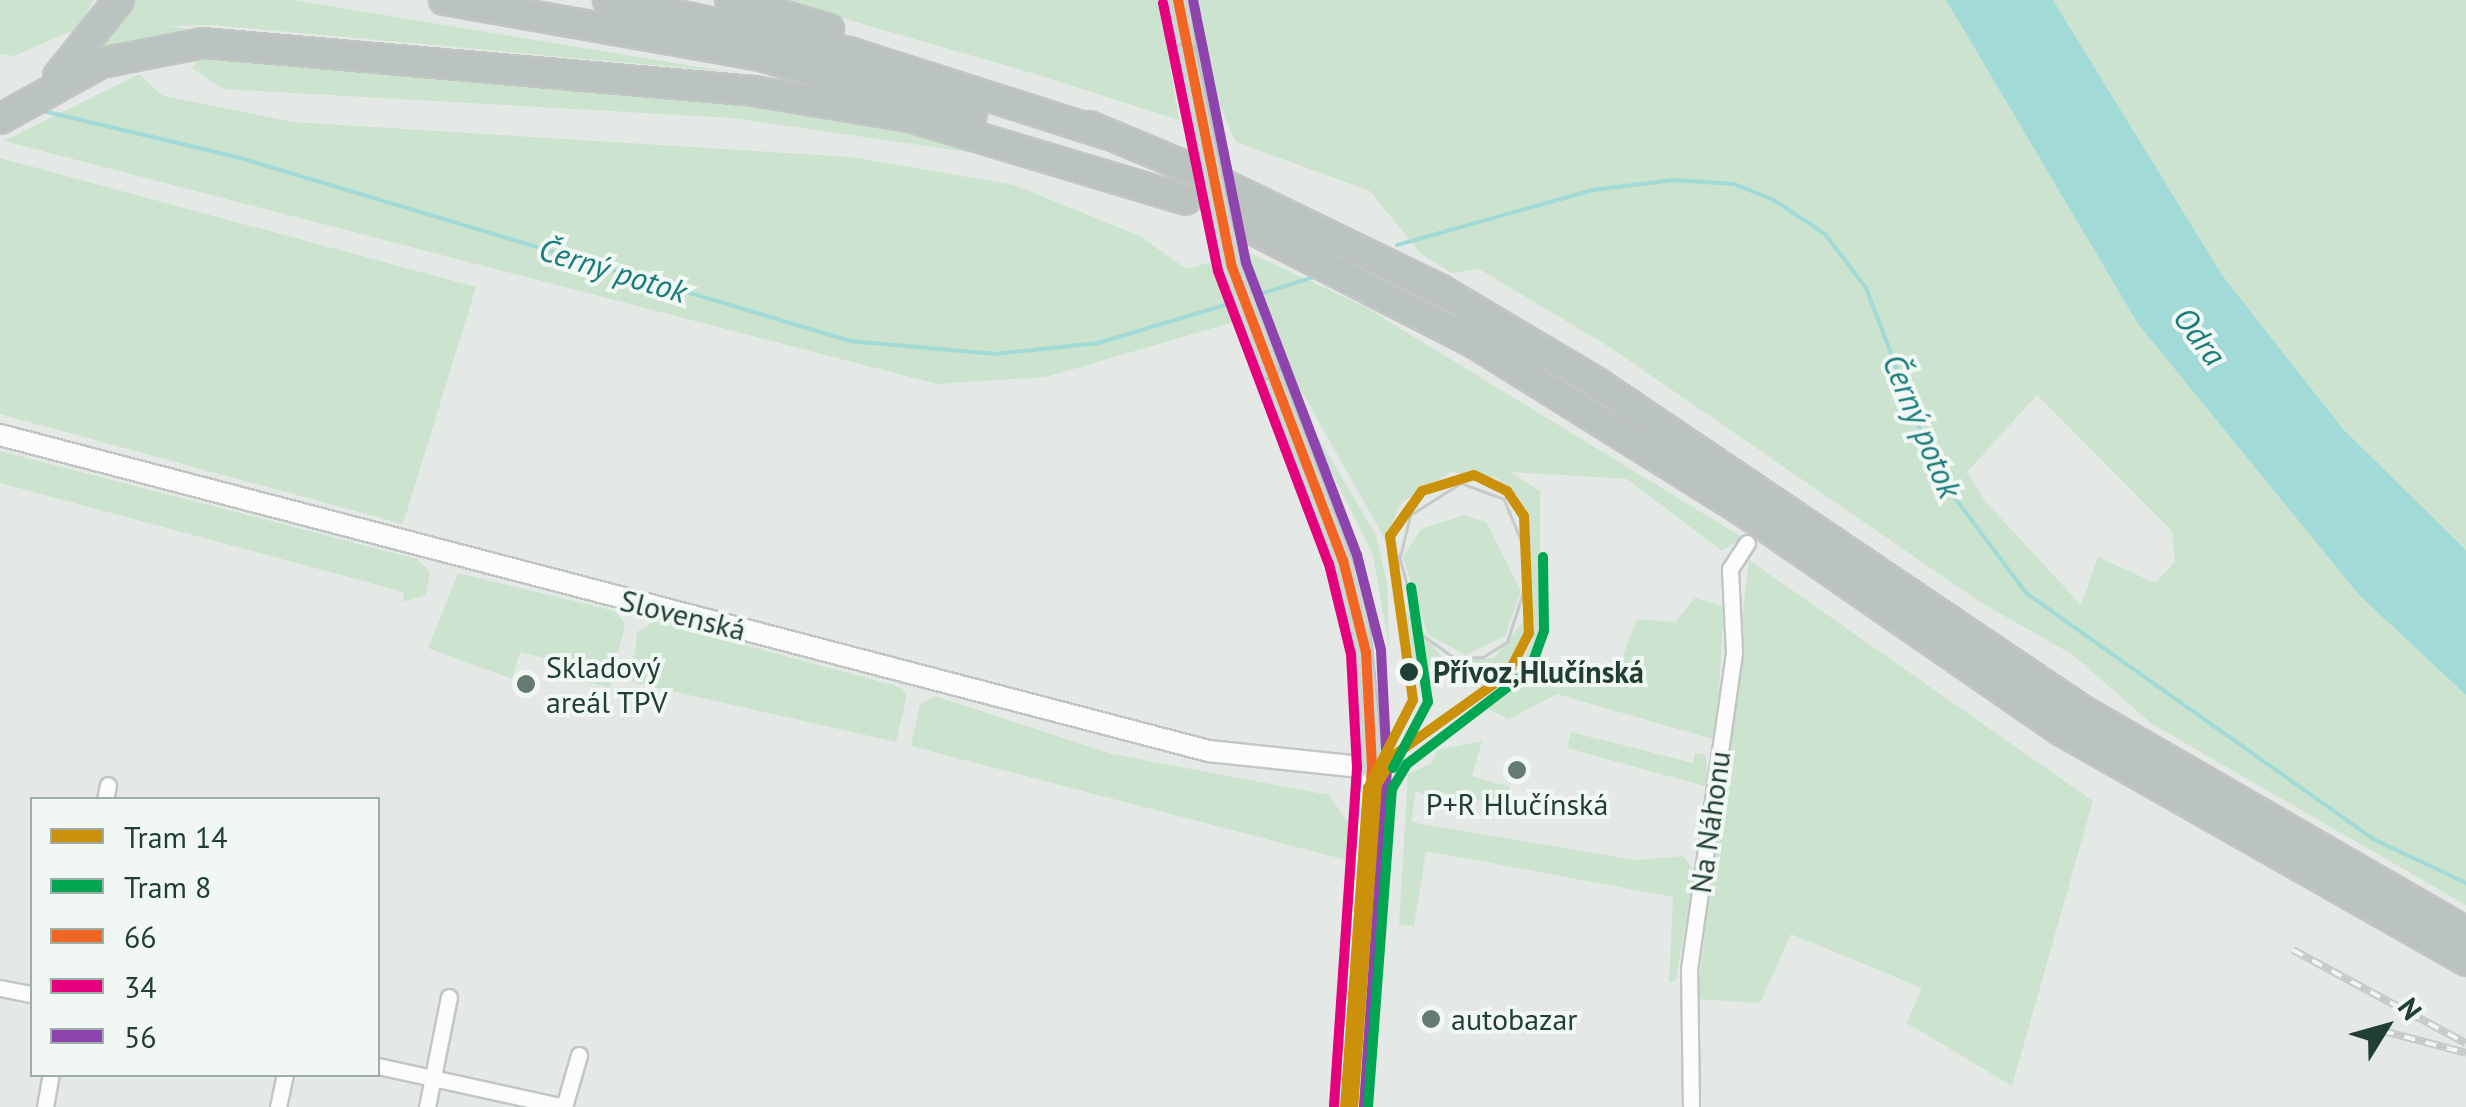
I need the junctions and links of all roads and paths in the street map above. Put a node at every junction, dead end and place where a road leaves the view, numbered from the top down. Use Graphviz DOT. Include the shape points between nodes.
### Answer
graph roads {
  1 [pos="119,0"];
  2 [pos="444,0"];
  3 [pos="608,0"];
  4 [pos="730,0"];
  5 [pos="1178,0"];
  6 [pos="1,119"];
  7 [pos="1106,134"];
  8 [pos="1194,170"];
  9 [pos="1225,184"];
  10 [pos="1234,220"];
  11 [pos="0,435"];
  12 [pos="1747,543"];
  13 [pos="1372,768"];
  14 [pos="2466,932"];
  15 [pos="2466,961"];
  16 [pos="0,988"];
  17 [pos="30,994"];
  18 [pos="449,997"];
  19 [pos="580,1055"];
  20 [pos="380,1066"];
  21 [pos="50,1077"];
  22 [pos="284,1077"];
  23 [pos="434,1078"];
  24 [pos="45,1107"];
  25 [pos="278,1107"];
  26 [pos="427,1107"];
  27 [pos="564,1107"];
  28 [pos="1349,1107"];
  29 [pos="1692,1107"];
  1 -- 6 [label="highway" via="71,66"];
  2 -- 6 [label="highway" via="838,76 950,108 1194,204 910,116 754,90 203,43 101,63"];
  3 -- 7 [label="highway" via="849,52"];
  4 -- 7 [label="highway" via="895,48"];
  5 -- 13 [label="main road, bridge" via="1220,227 1355,600"];
  7 -- 8 [label="highway"];
  9 -- 14 [label="highway" via="1441,290 1599,384 2082,710"];
  10 -- 15 [label="highway" via="1396,300 1737,507 2152,787"];
  11 -- 13 [label="street, Slovenská" via="1209,751"];
  12 -- 29 [label="street, Na Náhonu" via="1730,569 1734,652 1688,969"];
  13 -- 28 [label="street"];
  16 -- 17 [label="street"];
  18 -- 23 [label="street"];
  19 -- 27 [label="street"];
  20 -- 23 [label="street"];
  21 -- 24 [label="street"];
  22 -- 25 [label="street"];
  23 -- 26 [label="street"];
  23 -- 27 [label="street"];
}
